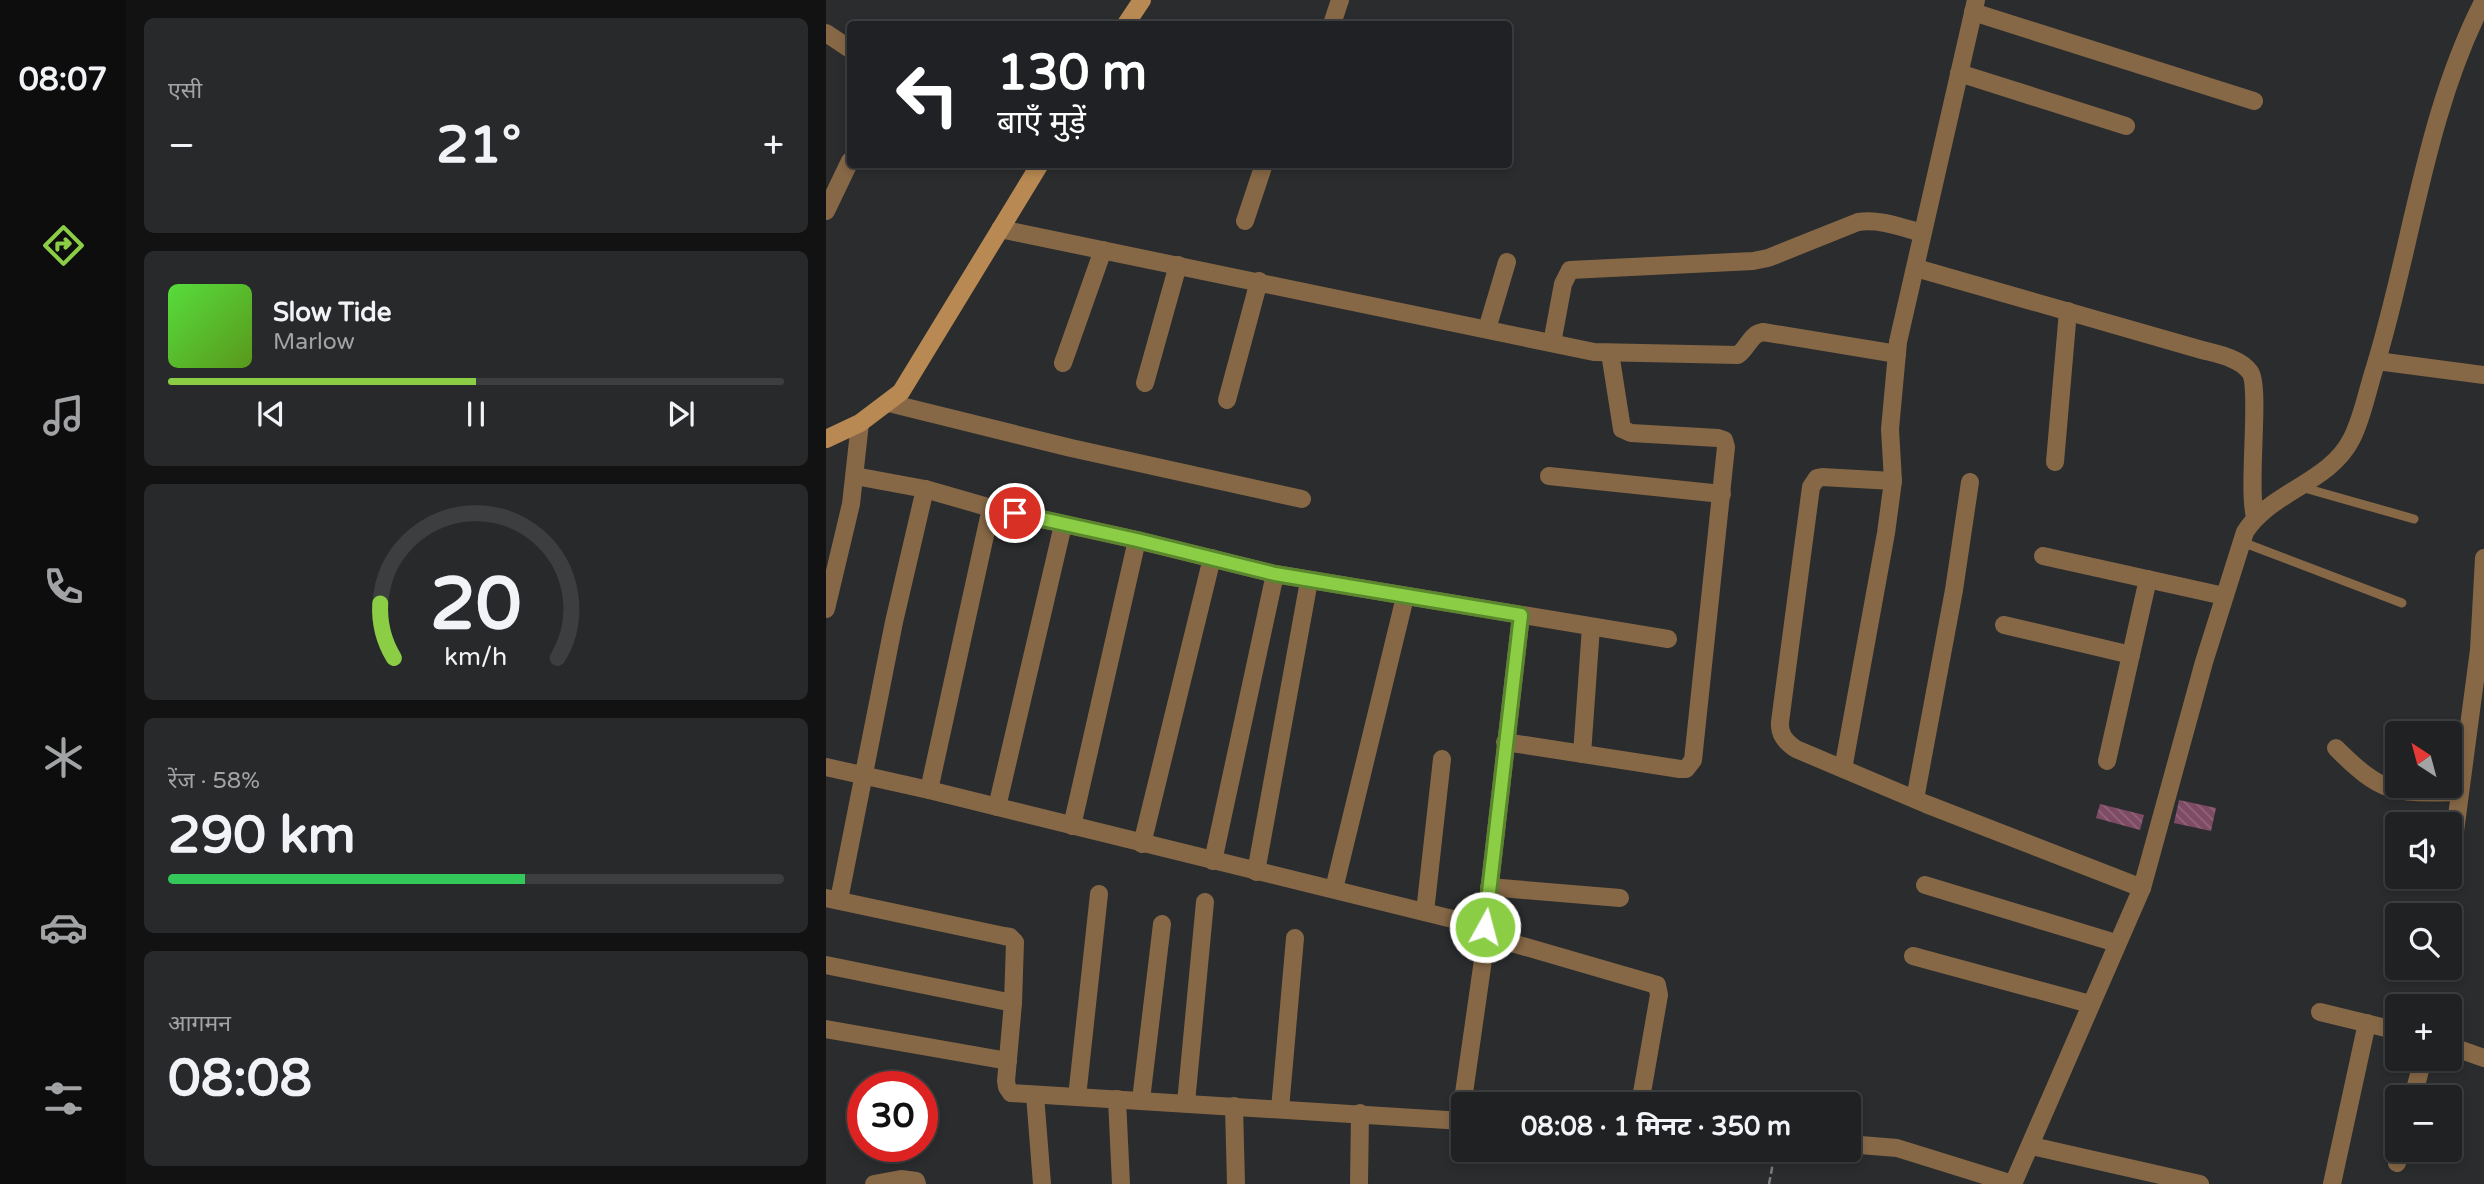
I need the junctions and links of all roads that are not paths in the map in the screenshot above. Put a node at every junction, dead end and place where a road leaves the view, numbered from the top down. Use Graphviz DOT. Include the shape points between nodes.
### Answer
graph roads {
  1 [pos="1142,0"];
  2 [pos="1340,0"];
  3 [pos="2484,0"];
  4 [pos="1974,6"];
  5 [pos="1128,21"];
  6 [pos="1333,21"];
  7 [pos="826,33"];
  8 [pos="847,47"];
  9 [pos="1959,73"];
  10 [pos="2254,101"];
  11 [pos="2126,126"];
  12 [pos="847,167"];
  13 [pos="1038,168"];
  14 [pos="1263,168"];
  15 [pos="826,211"];
  16 [pos="1245,221"];
  17 [pos="1000,229"];
  18 [pos="1922,233"];
  19 [pos="1103,250"];
  20 [pos="1507,262"];
  21 [pos="1178,265"];
  22 [pos="1916,268"];
  23 [pos="1259,281"];
  24 [pos="2068,311"];
  25 [pos="1486,329"];
  26 [pos="1552,343"];
  27 [pos="1609,353"];
  28 [pos="1897,354"];
  29 [pos="2377,361"];
  30 [pos="1063,363"];
  31 [pos="2484,375"];
  32 [pos="1144,383"];
  33 [pos="1227,400"];
  34 [pos="889,403"];
  35 [pos="860,423"];
  36 [pos="826,439"];
  37 [pos="2055,462"];
  38 [pos="855,476"];
  39 [pos="1549,476"];
  40 [pos="1893,481"];
  41 [pos="1969,482"];
  42 [pos="2300,486"];
  43 [pos="925,489"];
  44 [pos="1722,494"];
  45 [pos="1301,499"];
  46 [pos="991,508"];
  47 [pos="2255,517"];
  48 [pos="2414,519"];
  49 [pos="1063,525"];
  50 [pos="1137,540"];
  51 [pos="2242,542"];
  52 [pos="2043,556"];
  53 [pos="1212,558"];
  54 [pos="2484,558"];
  55 [pos="1275,574"];
  56 [pos="2148,579"];
  57 [pos="1309,581"];
  58 [pos="2224,596"];
  59 [pos="1405,597"];
  60 [pos="2402,603"];
  61 [pos="826,609"];
  62 [pos="1521,615"];
  63 [pos="2004,625"];
  64 [pos="1591,627"];
  65 [pos="1668,639"];
  66 [pos="2131,655"];
  67 [pos="1505,742"];
  68 [pos="2336,748"];
  69 [pos="1582,754"];
  70 [pos="1442,759"];
  71 [pos="2107,761"];
  72 [pos="826,767"];
  73 [pos="1843,769"];
  74 [pos="863,775"];
  75 [pos="2462,777"];
  76 [pos="2385,787"];
  77 [pos="929,790"];
  78 [pos="1915,799"];
  79 [pos="997,807"];
  80 [pos="1072,826"];
  81 [pos="1142,844"];
  82 [pos="1213,861"];
  83 [pos="1256,872"];
  84 [pos="1925,885"];
  85 [pos="1489,887"];
  86 [pos="2142,888"];
  87 [pos="1334,889"];
  88 [pos="1099,894"];
  89 [pos="1620,898"];
  90 [pos="832,899"];
  91 [pos="1205,902"];
  92 [pos="1425,912"];
  93 [pos="1162,924"];
  94 [pos="1486,929"];
  95 [pos="1295,938"];
  96 [pos="2116,943"];
  97 [pos="1913,956"];
  98 [pos="826,965"];
  99 [pos="1013,1003"];
  100 [pos="2090,1004"];
  101 [pos="2320,1012"];
  102 [pos="2367,1023"];
  103 [pos="2385,1028"];
  104 [pos="826,1030"];
  105 [pos="2462,1050"];
  106 [pos="2484,1058"];
  107 [pos="1008,1061"];
  108 [pos="1465,1092"];
  109 [pos="1642,1092"];
  110 [pos="1035,1095"];
  111 [pos="1077,1097"];
  112 [pos="1118,1099"];
  113 [pos="1141,1100"];
  114 [pos="1186,1103"];
  115 [pos="1234,1106"];
  116 [pos="1280,1109"];
  117 [pos="1360,1113"];
  118 [pos="1451,1120"];
  119 [pos="1861,1144"];
  120 [pos="2032,1146"];
  121 [pos="874,1184"];
  122 [pos="918,1184"];
  123 [pos="1042,1184"];
  124 [pos="1121,1184"];
  125 [pos="1236,1184"];
  126 [pos="1359,1184"];
  127 [pos="2013,1184"];
  128 [pos="2200,1184"];
  129 [pos="2332,1184"];
  1 -- 5 [label="street"];
  2 -- 6 [label="street"];
  3 -- 29 [label="street" via="2461,45 2444,98"];
  4 -- 9 [label="street"];
  4 -- 10 [label="street"];
  7 -- 8 [label="street"];
  9 -- 11 [label="street"];
  9 -- 18 [label="street"];
  12 -- 15 [label="street"];
  13 -- 17 [label="street"];
  14 -- 16 [label="street"];
  17 -- 19 [label="street"];
  17 -- 34 [label="street" via="911,379"];
  18 -- 22 [label="street"];
  18 -- 26 [label="street" via="1870,220 1753,261 1570,270"];
  19 -- 21 [label="street"];
  19 -- 30 [label="street"];
  20 -- 25 [label="street"];
  21 -- 23 [label="street"];
  21 -- 32 [label="street"];
  22 -- 24 [label="street"];
  22 -- 28 [label="street"];
  23 -- 25 [label="street"];
  23 -- 33 [label="street"];
  24 -- 37 [label="street"];
  24 -- 47 [label="street" via="2234,360 2251,373 2255,381 2251,469"];
  25 -- 26 [label="street"];
  26 -- 27 [label="street"];
  27 -- 28 [label="street" via="1738,355 1763,332"];
  27 -- 44 [label="street" via="1622,429 1724,440"];
  28 -- 40 [label="street" via="1890,429"];
  29 -- 31 [label="street"];
  29 -- 42 [label="street" via="2358,425 2343,453"];
  34 -- 35 [label="street"];
  34 -- 45 [label="street"];
  35 -- 36 [label="street"];
  35 -- 38 [label="street"];
  38 -- 43 [label="street"];
  38 -- 61 [label="street"];
  39 -- 44 [label="street"];
  40 -- 73 [label="street"];
  40 -- 73 [label="street" via="1822,477 1811,487 1779,729 1786,743"];
  41 -- 78 [label="street"];
  42 -- 47 [label="street"];
  42 -- 48 [label="lane"];
  43 -- 46 [label="street"];
  43 -- 74 [label="street"];
  44 -- 69 [label="street" via="1691,765 1680,769"];
  46 -- 49 [label="street"];
  46 -- 77 [label="street"];
  47 -- 51 [label="street"];
  49 -- 50 [label="street"];
  49 -- 79 [label="street"];
  50 -- 53 [label="street"];
  50 -- 80 [label="street"];
  51 -- 58 [label="street"];
  51 -- 60 [label="lane"];
  52 -- 56 [label="street"];
  53 -- 55 [label="street"];
  53 -- 81 [label="street"];
  54 -- 75 [label="street" via="2479,650"];
  55 -- 57 [label="street"];
  55 -- 82 [label="street"];
  56 -- 58 [label="street"];
  56 -- 66 [label="street"];
  57 -- 59 [label="street"];
  57 -- 83 [label="street"];
  58 -- 86 [label="street"];
  59 -- 62 [label="street"];
  59 -- 87 [label="street"];
  62 -- 64 [label="street"];
  62 -- 67 [label="street"];
  63 -- 66 [label="street"];
  64 -- 65 [label="street"];
  64 -- 69 [label="street"];
  66 -- 71 [label="street"];
  67 -- 69 [label="street"];
  67 -- 85 [label="street"];
  68 -- 76 [label="street" via="2361,773"];
  70 -- 92 [label="street"];
  72 -- 74 [label="street"];
  73 -- 78 [label="street"];
  74 -- 77 [label="street"];
  74 -- 90 [label="street"];
  77 -- 79 [label="street"];
  78 -- 86 [label="street"];
  79 -- 80 [label="street"];
  80 -- 81 [label="street"];
  81 -- 82 [label="street"];
  82 -- 83 [label="street"];
  83 -- 87 [label="street"];
  84 -- 96 [label="street"];
  85 -- 89 [label="street"];
  85 -- 94 [label="street"];
  86 -- 96 [label="street"];
  87 -- 92 [label="street"];
  88 -- 111 [label="street"];
  90 -- 99 [label="street" via="1010,937 1016,951"];
  91 -- 114 [label="street"];
  92 -- 94 [label="street"];
  93 -- 113 [label="street"];
  94 -- 108 [label="street"];
  94 -- 109 [label="street" via="1489,936 1657,985"];
  95 -- 116 [label="street"];
  96 -- 100 [label="street"];
  97 -- 100 [label="street"];
  98 -- 99 [label="street"];
  99 -- 107 [label="street"];
  100 -- 120 [label="street"];
  101 -- 102 [label="street"];
  102 -- 103 [label="street"];
  102 -- 129 [label="street"];
  104 -- 107 [label="street"];
  105 -- 106 [label="street"];
  107 -- 110 [label="street" via="1011,1093"];
  110 -- 111 [label="street"];
  110 -- 123 [label="street"];
  111 -- 112 [label="street"];
  112 -- 113 [label="street"];
  112 -- 124 [label="street"];
  113 -- 114 [label="street"];
  114 -- 115 [label="street"];
  115 -- 116 [label="street"];
  115 -- 125 [label="street"];
  116 -- 117 [label="street"];
  117 -- 118 [label="street"];
  117 -- 126 [label="street"];
  119 -- 127 [label="street" via="1906,1150"];
  120 -- 127 [label="street"];
  120 -- 128 [label="street"];
  121 -- 122 [label="street" via="901,1180"];
}
